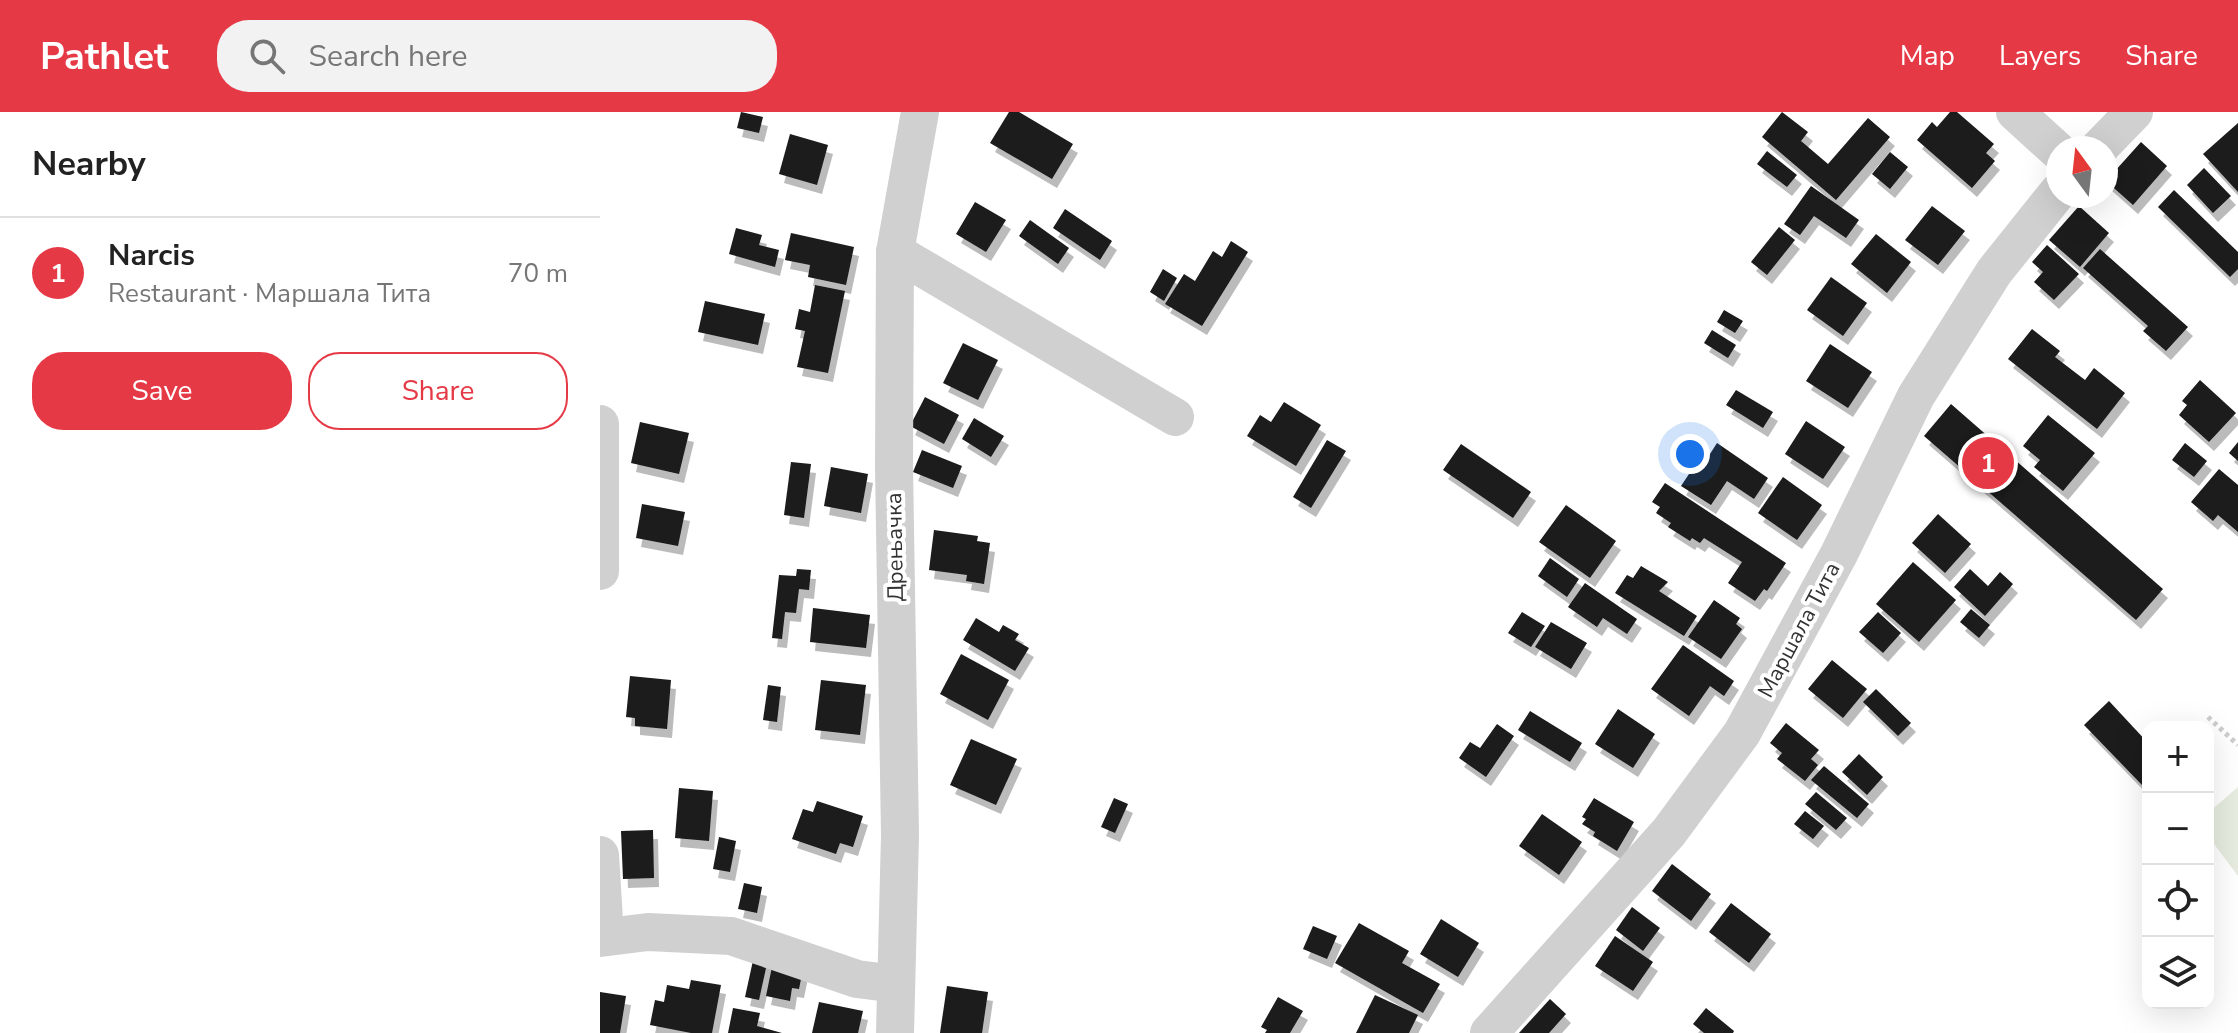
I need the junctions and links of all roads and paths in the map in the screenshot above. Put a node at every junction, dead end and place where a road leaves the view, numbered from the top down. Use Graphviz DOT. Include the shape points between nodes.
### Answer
graph roads {
  1 [pos="920,112"];
  2 [pos="2015,112"];
  3 [pos="2134,112"];
  4 [pos="2111,136"];
  5 [pos="2046,140"];
  6 [pos="2046,207"];
  7 [pos="895,252"];
  8 [pos="1175,417"];
  9 [pos="600,424"];
  10 [pos="600,571"];
  11 [pos="2208,717"];
  12 [pos="2238,745"];
  13 [pos="600,855"];
  14 [pos="603,938"];
  15 [pos="896,984"];
  16 [pos="895,1033"];
  17 [pos="1489,1033"];
  1 -- 7 [label="street, Дрењачка"];
  2 -- 5 [label="street"];
  3 -- 4 [label="street"];
  6 -- 17 [label="street, Маршала Тита" via="1994,272 1916,396 1839,554 1742,733 1669,832"];
  7 -- 8 [label="street"];
  7 -- 15 [label="street, Дрењачка" via="900,835"];
  9 -- 10 [label="street"];
  11 -- 12 [label="path"];
  13 -- 14 [label="street"];
  14 -- 15 [label="street" via="648,932 731,936 857,979"];
  15 -- 16 [label="street, Дрењачка"];
}
